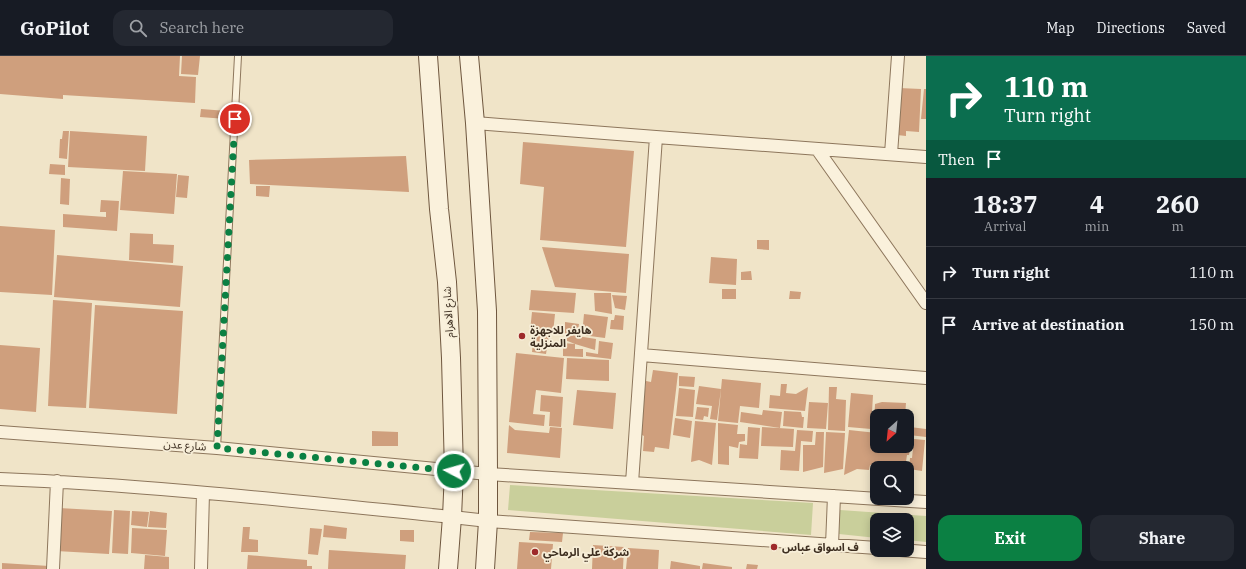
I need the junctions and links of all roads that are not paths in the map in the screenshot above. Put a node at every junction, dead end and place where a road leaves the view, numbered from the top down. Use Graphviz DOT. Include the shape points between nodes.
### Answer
graph roads {
  1 [pos="238,56"];
  2 [pos="428,56"];
  3 [pos="468,56"];
  4 [pos="898,56"];
  5 [pos="475,123"];
  6 [pos="656,137"];
  7 [pos="817,149"];
  8 [pos="890,154"];
  9 [pos="926,157"];
  10 [pos="926,303"];
  11 [pos="641,355"];
  12 [pos="926,378"];
  13 [pos="0,432"];
  14 [pos="217,448"];
  15 [pos="454,471"];
  16 [pos="488,474"];
  17 [pos="0,479"];
  18 [pos="58,481"];
  19 [pos="632,482"];
  20 [pos="203,493"];
  21 [pos="834,496"];
  22 [pos="926,502"];
  23 [pos="452,517"];
  24 [pos="488,521"];
  25 [pos="832,545"];
  26 [pos="870,548"];
  27 [pos="914,551"];
  28 [pos="926,552"];
  29 [pos="53,569"];
  30 [pos="201,569"];
  31 [pos="448,569"];
  32 [pos="484,569"];
  1 -- 14 [label="lane"];
  2 -- 15 [label="main road, شارع الاهرام" via="447,282"];
  3 -- 5 [label="main road"];
  4 -- 8 [label="street"];
  5 -- 6 [label="street"];
  5 -- 16 [label="main road" via="487,310"];
  6 -- 7 [label="street"];
  6 -- 11 [label="street"];
  7 -- 8 [label="street"];
  7 -- 10 [label="street"];
  8 -- 9 [label="street"];
  11 -- 12 [label="street"];
  11 -- 19 [label="street"];
  13 -- 14 [label="street, شارع عدن"];
  14 -- 15 [label="street, شارع عدن"];
  15 -- 16 [label="street, شارع عدن"];
  15 -- 23 [label="main road, شارع الاهرام"];
  16 -- 19 [label="street, شارع عدن"];
  16 -- 24 [label="main road"];
  17 -- 18 [label="street"];
  18 -- 20 [label="street"];
  18 -- 29 [label="street"];
  19 -- 21 [label="street, شارع عدن"];
  20 -- 23 [label="street"];
  20 -- 30 [label="street"];
  21 -- 22 [label="street, شارع عدن"];
  21 -- 25 [label="street"];
  23 -- 24 [label="street"];
  23 -- 31 [label="main road, شارع الاهرام"];
  24 -- 25 [label="street"];
  24 -- 32 [label="main road"];
  25 -- 26 [label="street"];
  27 -- 28 [label="street"];
}
